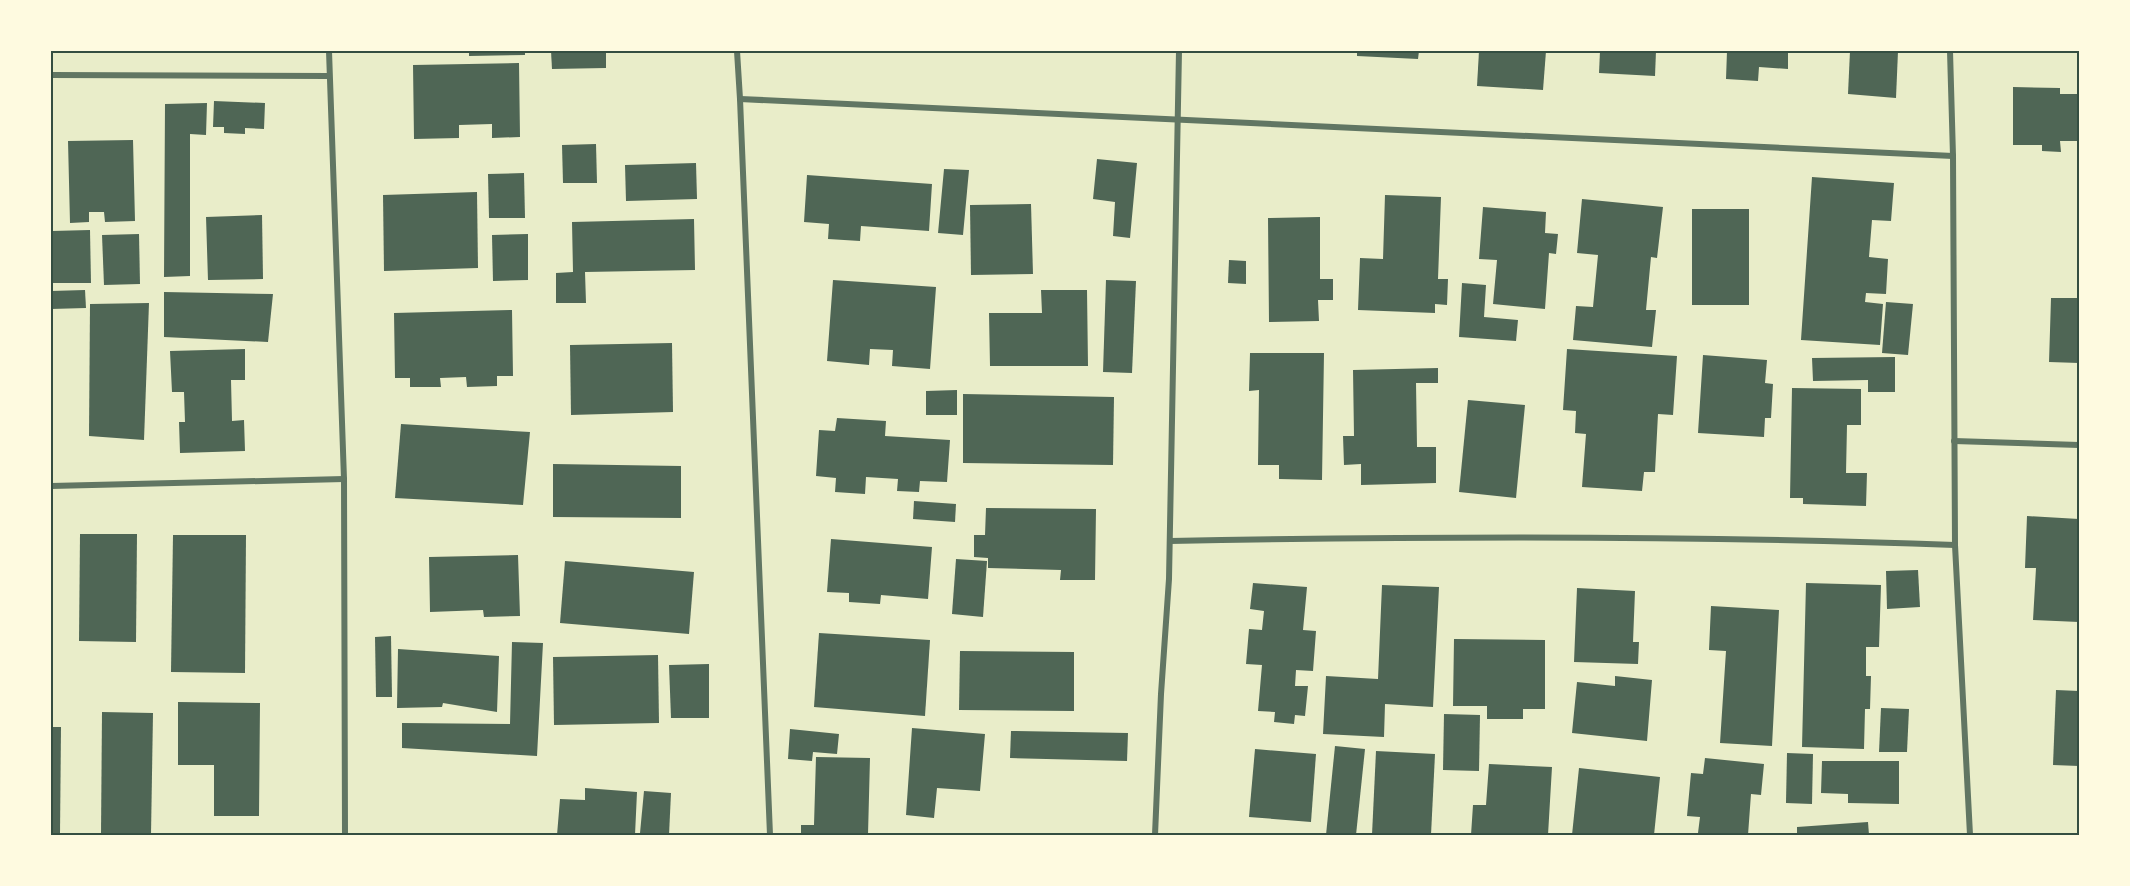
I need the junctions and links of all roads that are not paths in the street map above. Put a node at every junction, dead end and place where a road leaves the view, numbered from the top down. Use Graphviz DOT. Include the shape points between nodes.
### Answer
graph roads {
  1 [pos="328,51"];
  2 [pos="737,51"];
  3 [pos="1179,51"];
  4 [pos="1950,51"];
  5 [pos="51,75"];
  6 [pos="329,76"];
  7 [pos="740,99"];
  8 [pos="1177,120"];
  9 [pos="1953,156"];
  10 [pos="1954,441"];
  11 [pos="2079,445"];
  12 [pos="344,479"];
  13 [pos="51,486"];
  14 [pos="1170,541"];
  15 [pos="1955,545"];
  16 [pos="345,835"];
  17 [pos="770,835"];
  18 [pos="1155,835"];
  19 [pos="1970,835"];
  1 -- 6 [label="street"];
  2 -- 7 [label="street"];
  3 -- 8 [label="street"];
  4 -- 9 [label="street"];
  5 -- 6 [label="street"];
  6 -- 12 [label="street"];
  7 -- 8 [label="street"];
  7 -- 17 [label="street"];
  8 -- 9 [label="street"];
  8 -- 14 [label="street"];
  9 -- 10 [label="street"];
  10 -- 11 [label="street"];
  10 -- 15 [label="street"];
  12 -- 13 [label="street"];
  12 -- 16 [label="street"];
  14 -- 15 [label="street" via="1804,539"];
  14 -- 18 [label="street"];
  15 -- 19 [label="street"];
}
